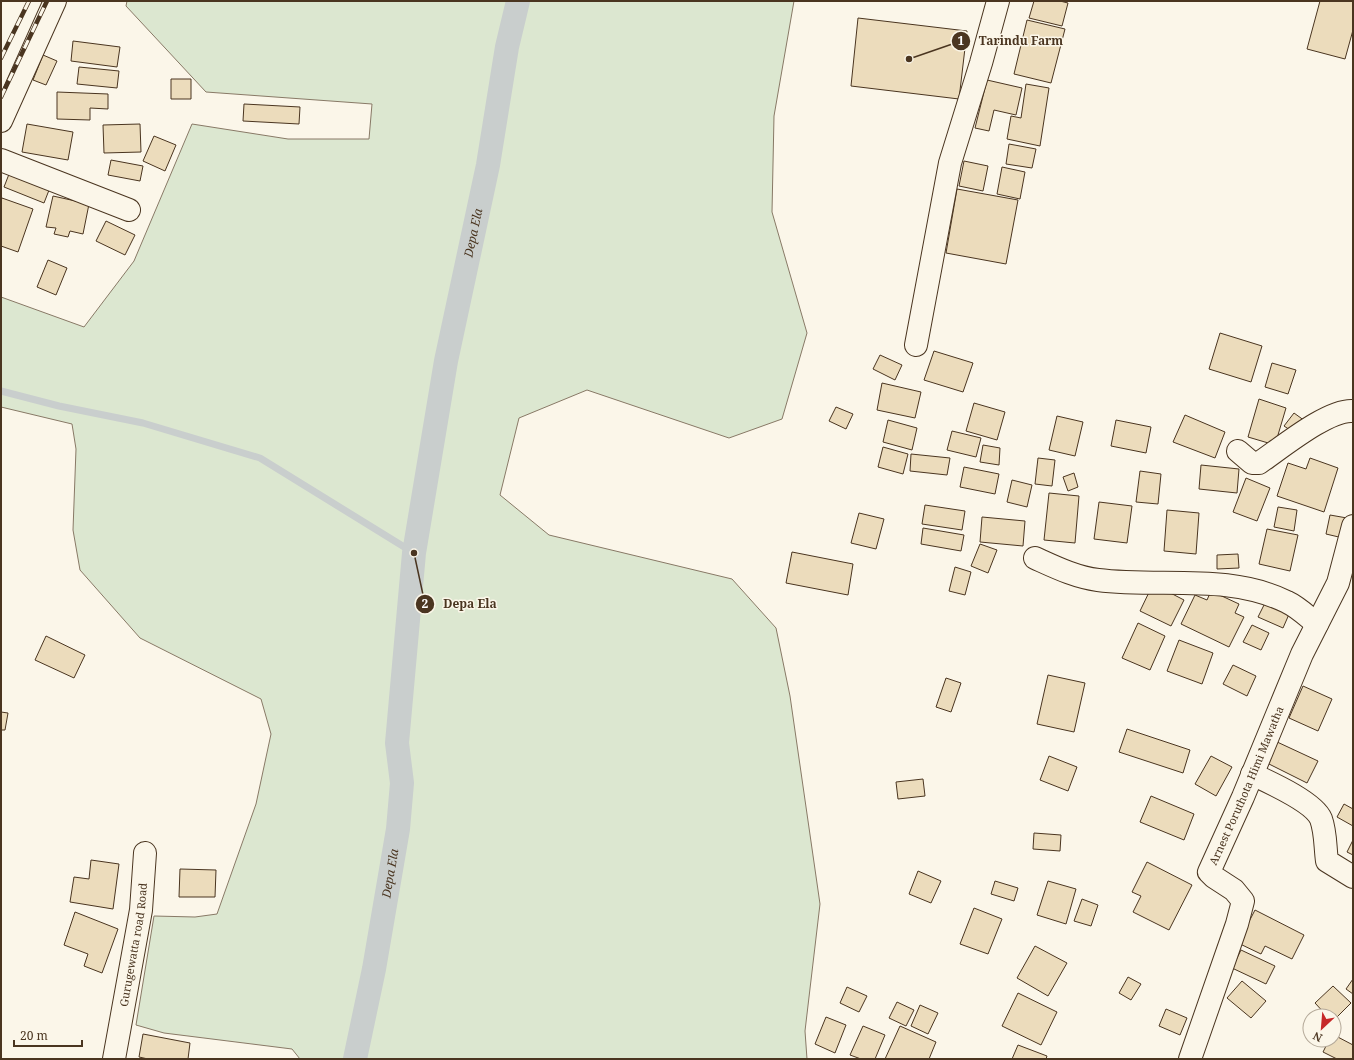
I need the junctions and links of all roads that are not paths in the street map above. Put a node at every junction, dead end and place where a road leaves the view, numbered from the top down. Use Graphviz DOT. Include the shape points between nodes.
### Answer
graph roads {
  1 [pos="55,1"];
  2 [pos="998,1"];
  3 [pos="1,121"];
  4 [pos="1,160"];
  5 [pos="129,210"];
  6 [pos="916,345"];
  7 [pos="1353,412"];
  8 [pos="1238,451"];
  9 [pos="1353,526"];
  10 [pos="1035,558"];
  11 [pos="1317,624"];
  12 [pos="1252,774"];
  13 [pos="145,853"];
  14 [pos="1353,877"];
  15 [pos="114,1059"];
  16 [pos="1190,1059"];
  1 -- 3 [label="street"];
  2 -- 6 [label="street" via="950,164"];
  4 -- 5 [label="street"];
  7 -- 8 [label="street" via="1330,416 1258,463 1252,463"];
  9 -- 11 [label="street, Arnest Poruthota Himi Mawatha" via="1338,583"];
  10 -- 11 [label="street" via="1065,572 1097,580 1199,583 1251,589 1288,602"];
  11 -- 12 [label="street, Arnest Poruthota Himi Mawatha"];
  12 -- 14 [label="street" via="1310,805 1320,817 1325,835 1327,861"];
  12 -- 16 [label="street, Arnest Poruthota Himi Mawatha" via="1210,872 1234,890 1242,901 1237,924"];
  13 -- 15 [label="street, Gurugewatta road Road" via="142,910"];
}
